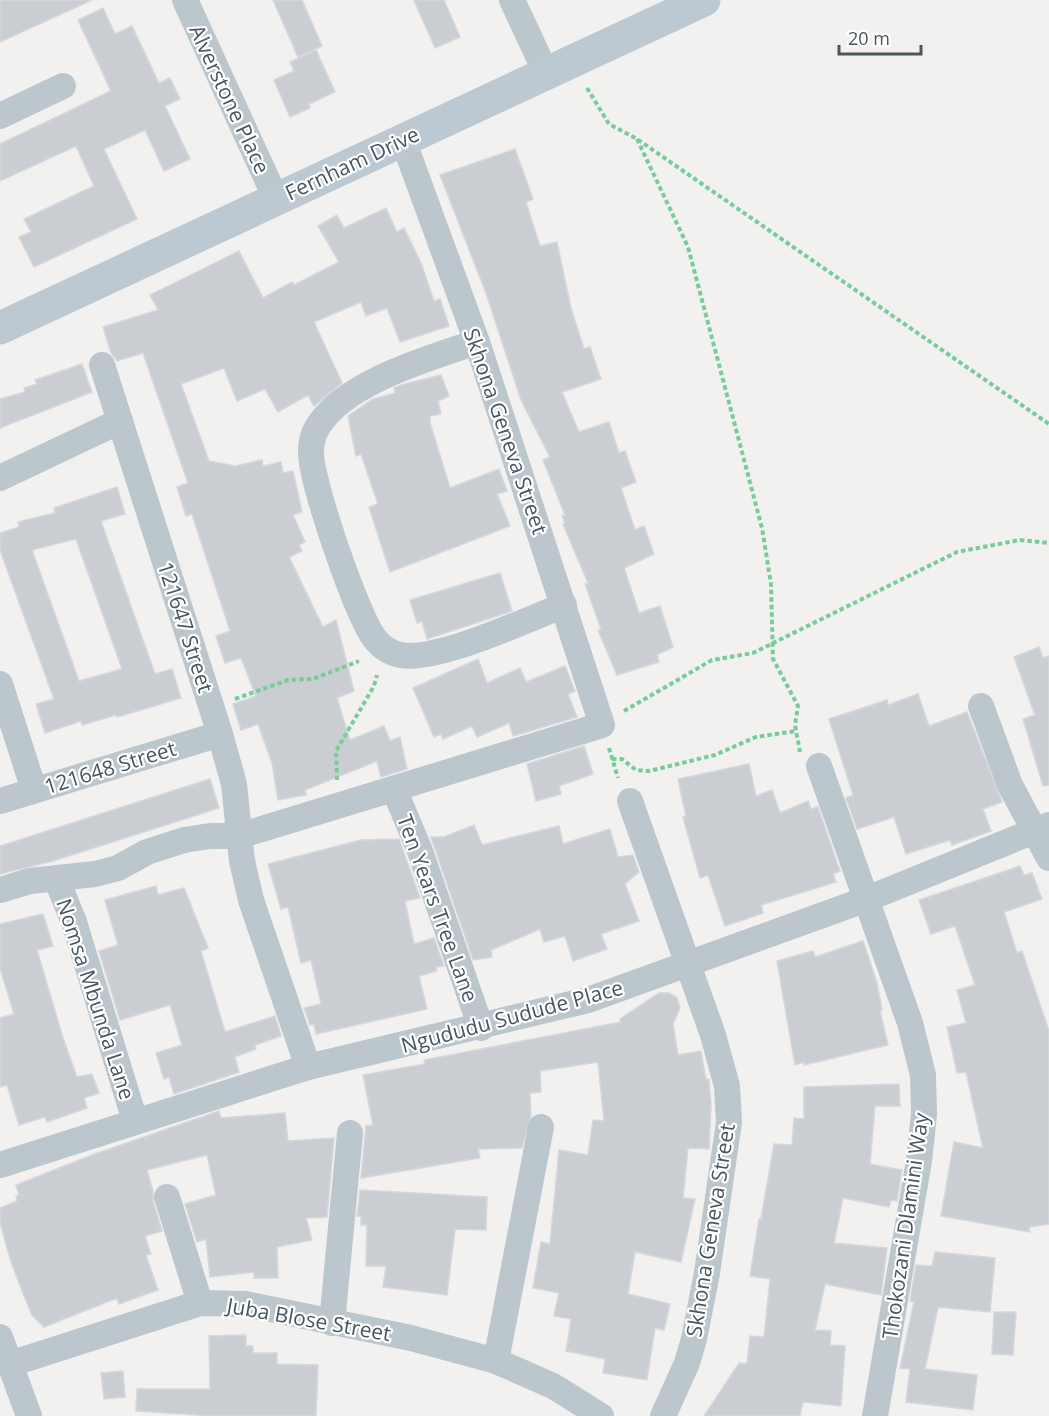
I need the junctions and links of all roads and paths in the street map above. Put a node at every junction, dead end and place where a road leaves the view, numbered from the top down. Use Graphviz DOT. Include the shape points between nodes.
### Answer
graph roads {
  1 [pos="185,0"];
  2 [pos="512,0"];
  3 [pos="702,0"];
  4 [pos="560,67"];
  5 [pos="63,86"];
  6 [pos="0,116"];
  7 [pos="637,139"];
  8 [pos="403,140"];
  9 [pos="276,199"];
  10 [pos="0,328"];
  11 [pos="477,342"];
  12 [pos="102,365"];
  13 [pos="120,421"];
  14 [pos="1049,424"];
  15 [pos="0,478"];
  16 [pos="1049,543"];
  17 [pos="564,605"];
  18 [pos="772,642"];
  19 [pos="384,648"];
  20 [pos="0,684"];
  21 [pos="981,706"];
  22 [pos="212,707"];
  23 [pos="603,724"];
  24 [pos="796,731"];
  25 [pos="220,734"];
  26 [pos="612,759"];
  27 [pos="819,766"];
  28 [pos="394,789"];
  29 [pos="34,790"];
  30 [pos="827,791"];
  31 [pos="0,801"];
  32 [pos="630,801"];
  33 [pos="340,806"];
  34 [pos="1043,828"];
  35 [pos="239,836"];
  36 [pos="1049,858"];
  37 [pos="56,878"];
  38 [pos="0,890"];
  39 [pos="867,899"];
  40 [pos="686,966"];
  41 [pos="481,1028"];
  42 [pos="308,1067"];
  43 [pos="135,1120"];
  44 [pos="542,1126"];
  45 [pos="350,1133"];
  46 [pos="0,1165"];
  47 [pos="167,1197"];
  48 [pos="200,1303"];
  49 [pos="332,1323"];
  50 [pos="0,1337"];
  51 [pos="496,1360"];
  52 [pos="10,1364"];
  53 [pos="29,1416"];
  54 [pos="601,1416"];
  55 [pos="663,1416"];
  56 [pos="875,1416"];
  1 -- 9 [label="street, Alverstone Place"];
  2 -- 4 [label="street"];
  3 -- 4 [label="street, Fernham Drive"];
  4 -- 7 [label="path" via="591,97 609,124"];
  4 -- 8 [label="street, Fernham Drive"];
  5 -- 6 [label="street"];
  7 -- 14 [label="path"];
  7 -- 18 [label="path" via="688,247 762,528 771,584"];
  8 -- 9 [label="street, Fernham Drive"];
  8 -- 11 [label="street, Skhona Geneva Street"];
  9 -- 10 [label="street, Fernham Drive"];
  11 -- 17 [label="street, Skhona Geneva Street"];
  11 -- 19 [label="street" via="372,383 340,402 314,433 311,450 319,493 358,607 374,639"];
  12 -- 13 [label="street, 121647 Street"];
  13 -- 15 [label="street"];
  13 -- 22 [label="street, 121647 Street"];
  16 -- 18 [label="path" via="1020,540 957,552"];
  17 -- 19 [label="street" via="420,657"];
  17 -- 23 [label="street, Skhona Geneva Street"];
  18 -- 23 [label="path" via="753,652 712,660"];
  18 -- 24 [label="path" via="773,659 798,706"];
  19 -- 22 [label="path" via="344,669 313,679 288,680"];
  19 -- 33 [label="path" via="374,686 336,751"];
  20 -- 29 [label="street"];
  21 -- 34 [label="street" via="1010,785"];
  22 -- 25 [label="street, 121647 Street"];
  23 -- 26 [label="path"];
  23 -- 28 [label="street"];
  24 -- 26 [label="path" via="756,737 715,755 650,771 636,770 622,759"];
  24 -- 30 [label="path" via="798,748"];
  25 -- 29 [label="street, 121648 Street"];
  25 -- 35 [label="street, 121647 Street" via="234,784"];
  26 -- 32 [label="path"];
  27 -- 30 [label="street, Thokozani Dlamini Way"];
  28 -- 33 [label="street"];
  28 -- 41 [label="street, Ten Years Tree Lane" via="420,851"];
  29 -- 31 [label="street, 121648 Street"];
  30 -- 39 [label="street, Thokozani Dlamini Way"];
  32 -- 40 [label="street, Skhona Geneva Street"];
  33 -- 35 [label="street"];
  34 -- 36 [label="street"];
  34 -- 39 [label="street, Ngududu Sudude Place"];
  35 -- 37 [label="street" via="184,840 147,852 118,868"];
  35 -- 42 [label="street, 121647 Street" via="251,900"];
  37 -- 38 [label="street"];
  37 -- 43 [label="street, Nomsa Mbunda Lane" via="74,922"];
  39 -- 40 [label="street, Ngududu Sudude Place"];
  39 -- 56 [label="street, Thokozani Dlamini Way" via="910,1023 923,1075 924,1114"];
  40 -- 41 [label="street, Ngududu Sudude Place" via="588,1000"];
  40 -- 55 [label="street, Skhona Geneva Street" via="713,1035 727,1086 729,1122 694,1339"];
  41 -- 42 [label="street, Ngududu Sudude Place"];
  42 -- 43 [label="street, Ngududu Sudude Place"];
  43 -- 46 [label="street, Ngududu Sudude Place"];
  44 -- 51 [label="street"];
  45 -- 49 [label="street"];
  47 -- 48 [label="street"];
  48 -- 49 [label="street, Juba Blose Street" via="245,1304"];
  48 -- 52 [label="street, Juba Blose Street"];
  49 -- 51 [label="street, Juba Blose Street"];
  50 -- 52 [label="street"];
  51 -- 54 [label="street, Juba Blose Street" via="553,1386"];
  52 -- 53 [label="street"];
}
